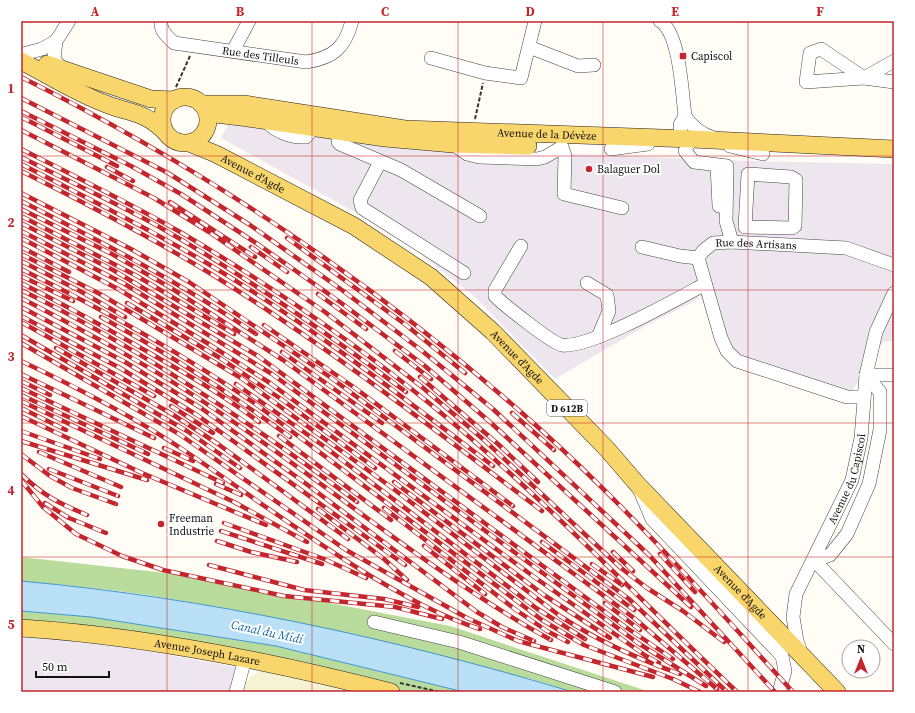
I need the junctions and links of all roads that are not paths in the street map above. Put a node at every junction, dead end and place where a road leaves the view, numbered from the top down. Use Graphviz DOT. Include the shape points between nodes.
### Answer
graph roads {
  1 [pos="69,21"];
  2 [pos="161,21"];
  3 [pos="249,21"];
  4 [pos="352,21"];
  5 [pos="535,21"];
  6 [pos="660,21"];
  7 [pos="56,41"];
  8 [pos="529,47"];
  9 [pos="233,51"];
  10 [pos="22,56"];
  11 [pos="431,58"];
  12 [pos="894,60"];
  13 [pos="594,65"];
  14 [pos="63,70"];
  15 [pos="894,82"];
  16 [pos="175,100"];
  17 [pos="204,104"];
  18 [pos="339,132"];
  19 [pos="166,133"];
  20 [pos="205,133"];
  21 [pos="686,134"];
  22 [pos="189,143"];
  23 [pos="562,147"];
  24 [pos="894,149"];
  25 [pos="216,154"];
  26 [pos="894,159"];
  27 [pos="380,162"];
  28 [pos="622,208"];
  29 [pos="480,216"];
  30 [pos="792,228"];
  31 [pos="732,242"];
  32 [pos="792,245"];
  33 [pos="521,246"];
  34 [pos="642,247"];
  35 [pos="698,258"];
  36 [pos="894,265"];
  37 [pos="464,272"];
  38 [pos="587,283"];
  39 [pos="705,284"];
  40 [pos="894,293"];
  41 [pos="598,337"];
  42 [pos="866,375"];
  43 [pos="894,375"];
  44 [pos="864,397"];
  45 [pos="638,485"];
  46 [pos="814,560"];
  47 [pos="374,622"];
  48 [pos="21,628"];
  49 [pos="894,644"];
  50 [pos="804,658"];
  51 [pos="245,659"];
  52 [pos="236,692"];
  53 [pos="391,692"];
  54 [pos="615,692"];
  55 [pos="779,692"];
  56 [pos="837,692"];
  1 -- 7 [label="street"];
  2 -- 9 [label="street, Rue des Tilleuls" via="164,34 174,43"];
  3 -- 9 [label="street"];
  4 -- 9 [label="street, Rue des Tilleuls" via="348,36 336,52 319,60 306,62"];
  5 -- 8 [label="street"];
  6 -- 21 [label="street" via="669,31 674,44"];
  7 -- 10 [label="street"];
  7 -- 14 [label="street" via="54,59"];
  8 -- 11 [label="street" via="521,78 485,73"];
  8 -- 13 [label="street" via="578,66"];
  10 -- 14 [label="main road"];
  10 -- 19 [label="main road" via="106,104 143,114"];
  12 -- 15 [label="street" via="864,78"];
  14 -- 16 [label="main road" via="151,99"];
  16 -- 17 [label="main road" via="189,98"];
  16 -- 19 [label="main road" via="169,104 162,118"];
  17 -- 18 [label="main road, Avenue de la Dévèze" via="215,114"];
  17 -- 20 [label="main road" via="208,127"];
  17 -- 21 [label="main road, Avenue de la Dévèze" via="244,104 405,129 624,138"];
  18 -- 23 [label="main road, Avenue de la Dévèze" via="453,144"];
  18 -- 27 [label="street" via="338,142"];
  19 -- 22 [label="main road" via="176,141"];
  20 -- 22 [label="main road" via="201,138"];
  20 -- 25 [label="main road, Avenue d'Agde"];
  21 -- 23 [label="main road, Avenue de la Dévèze" via="610,149"];
  21 -- 24 [label="main road, Avenue de la Dévèze" via="727,141"];
  21 -- 26 [label="main road, Avenue de la Dévèze" via="763,154"];
  21 -- 31 [label="street" via="694,162 716,166 718,204"];
  22 -- 25 [label="main road, Avenue d'Agde / D 612B"];
  23 -- 28 [label="street" via="564,194"];
  25 -- 45 [label="main road, Avenue d'Agde / D 612B" via="354,226 430,277 493,332 607,448"];
  27 -- 29 [label="street" via="402,170"];
  27 -- 37 [label="street" via="360,200 362,208"];
  30 -- 30 [label="street" via="745,227 748,174 791,177 796,180 795,226"];
  30 -- 32 [label="street"];
  31 -- 32 [label="street, Rue des Artisans"];
  31 -- 35 [label="street, Rue des Artisans" via="713,243"];
  32 -- 36 [label="street, Rue des Artisans" via="846,248"];
  33 -- 41 [label="street" via="495,290 495,296 507,308 560,345 574,345"];
  34 -- 35 [label="street"];
  35 -- 39 [label="street"];
  38 -- 41 [label="street" via="607,295 609,311"];
  39 -- 41 [label="street"];
  39 -- 44 [label="street" via="721,338 727,351 737,361 847,397"];
  40 -- 42 [label="street, Avenue du Capiscol" via="876,332"];
  42 -- 43 [label="street"];
  42 -- 44 [label="street, Avenue du Capiscol"];
  42 -- 46 [label="street" via="880,392 880,430 869,484 847,534 830,555"];
  44 -- 46 [label="street, Avenue du Capiscol" via="861,438 852,480"];
  45 -- 50 [label="main road, Avenue d'Agde / D 612B"];
  45 -- 55 [label="street" via="652,519 782,656 785,671"];
  46 -- 49 [label="street"];
  46 -- 50 [label="street, Avenue du Capiscol" via="796,594 793,617 797,640"];
  47 -- 54 [label="street" via="459,642"];
  48 -- 51 [label="main road, Avenue Joseph Lazare" via="158,643"];
  50 -- 56 [label="main road, Avenue d'Agde / D 612B"];
  51 -- 52 [label="street"];
  51 -- 53 [label="main road, Avenue Joseph Lazare" via="321,674"];
}
